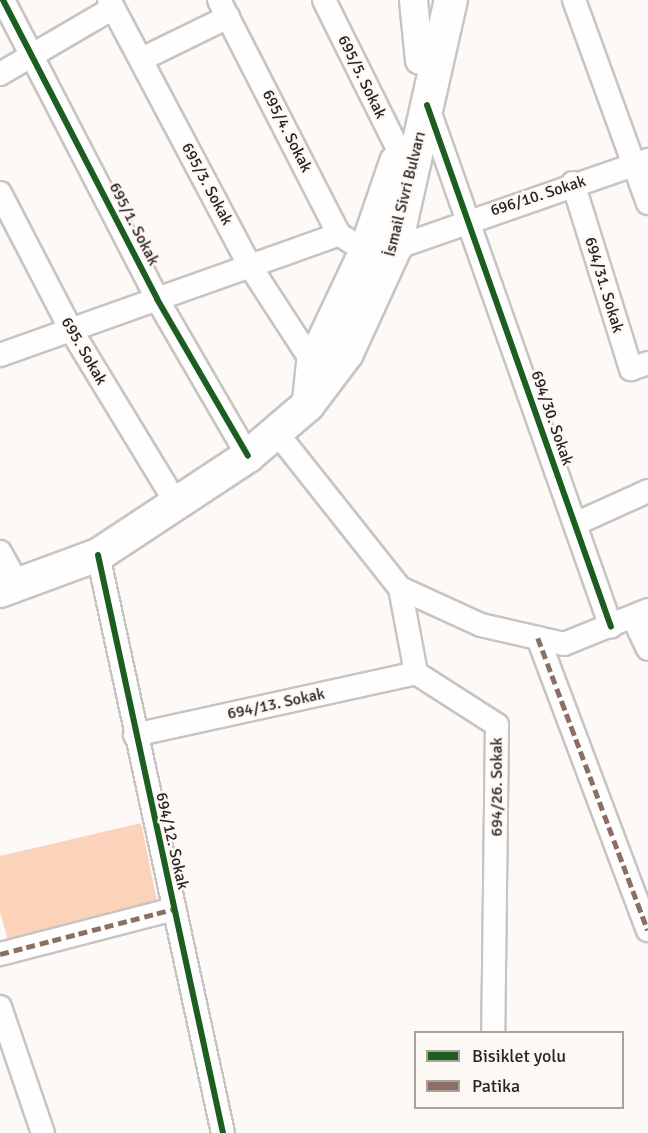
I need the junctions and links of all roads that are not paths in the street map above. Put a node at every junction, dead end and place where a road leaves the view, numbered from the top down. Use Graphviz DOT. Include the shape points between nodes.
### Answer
graph roads {
  1 [pos="3,0"];
  2 [pos="324,0"];
  3 [pos="413,0"];
  4 [pos="431,0"];
  5 [pos="451,0"];
  6 [pos="574,0"];
  7 [pos="111,4"];
  8 [pos="224,8"];
  9 [pos="33,54"];
  10 [pos="142,59"];
  11 [pos="419,60"];
  12 [pos="0,74"];
  13 [pos="428,105"];
  14 [pos="400,153"];
  15 [pos="642,162"];
  16 [pos="573,183"];
  17 [pos="0,193"];
  18 [pos="648,203"];
  19 [pos="468,219"];
  20 [pos="339,234"];
  21 [pos="380,250"];
  22 [pos="250,266"];
  23 [pos="157,299"];
  24 [pos="70,330"];
  25 [pos="0,356"];
  26 [pos="313,363"];
  27 [pos="648,363"];
  28 [pos="308,405"];
  29 [pos="277,433"];
  30 [pos="248,456"];
  31 [pos="648,491"];
  32 [pos="176,503"];
  33 [pos="575,524"];
  34 [pos="0,552"];
  35 [pos="98,555"];
  36 [pos="9,588"];
  37 [pos="400,588"];
  38 [pos="641,614"];
  39 [pos="611,627"];
  40 [pos="538,638"];
  41 [pos="648,649"];
  42 [pos="416,673"];
  43 [pos="135,735"];
  44 [pos="174,909"];
  45 [pos="648,930"];
  46 [pos="0,954"];
  47 [pos="0,1007"];
  48 [pos="493,1031"];
  49 [pos="43,1133"];
  50 [pos="224,1133"];
  1 -- 9 [label="street, 695/1. Sokak"];
  2 -- 14 [label="street, 695/5. Sokak"];
  3 -- 11 [label="street"];
  4 -- 11 [label="main road, İsmail Sivri Bulvarı"];
  5 -- 13 [label="main road, İsmail Sivri Bulvarı"];
  6 -- 15 [label="street"];
  7 -- 9 [label="street"];
  7 -- 10 [label="street, 695/3. Sokak"];
  8 -- 10 [label="street"];
  8 -- 20 [label="street, 695/4. Sokak"];
  9 -- 12 [label="street"];
  9 -- 23 [label="street, 695/1. Sokak"];
  10 -- 22 [label="street, 695/3. Sokak"];
  11 -- 14 [label="main road, İsmail Sivri Bulvarı"];
  13 -- 19 [label="street, 694/30. Sokak"];
  13 -- 21 [label="main road, İsmail Sivri Bulvarı"];
  14 -- 21 [label="main road, İsmail Sivri Bulvarı"];
  15 -- 16 [label="street, 696/10. Sokak"];
  15 -- 18 [label="street"];
  16 -- 19 [label="street, 696/10. Sokak"];
  16 -- 27 [label="street, 694/31. Sokak" via="631,369"];
  17 -- 24 [label="street, 695. Sokak"];
  19 -- 21 [label="street, 696/10. Sokak"];
  19 -- 33 [label="street, 694/30. Sokak"];
  20 -- 21 [label="street, 695/4. Sokak"];
  20 -- 22 [label="street"];
  21 -- 26 [label="main road, İsmail Sivri Bulvarı"];
  21 -- 28 [label="main road, İsmail Sivri Bulvarı" via="347,353"];
  22 -- 23 [label="street"];
  22 -- 26 [label="street, 695/3. Sokak"];
  23 -- 24 [label="street"];
  23 -- 30 [label="street, 695/1. Sokak"];
  24 -- 25 [label="street"];
  24 -- 32 [label="street, 695. Sokak"];
  26 -- 28 [label="main road, İsmail Sivri Bulvarı"];
  28 -- 29 [label="main road, İsmail Sivri Bulvarı"];
  29 -- 30 [label="main road, İsmail Sivri Bulvarı"];
  29 -- 37 [label="street"];
  30 -- 32 [label="main road, İsmail Sivri Bulvarı"];
  31 -- 33 [label="street"];
  32 -- 35 [label="main road, İsmail Sivri Bulvarı"];
  33 -- 39 [label="street, 694/30. Sokak"];
  34 -- 36 [label="street"];
  35 -- 36 [label="main road, İsmail Sivri Bulvarı"];
  35 -- 43 [label="street, 694/12. Sokak"];
  37 -- 40 [label="street" via="482,625"];
  37 -- 42 [label="street"];
  38 -- 39 [label="street"];
  38 -- 41 [label="street"];
  39 -- 40 [label="street" via="564,644"];
  40 -- 45 [label="street"];
  42 -- 43 [label="street, 694/13. Sokak"];
  42 -- 48 [label="street, 694/26. Sokak" via="497,725"];
  43 -- 44 [label="street, 694/12. Sokak"];
  44 -- 46 [label="street"];
  44 -- 50 [label="street, 694/12. Sokak"];
  47 -- 49 [label="street"];
}
